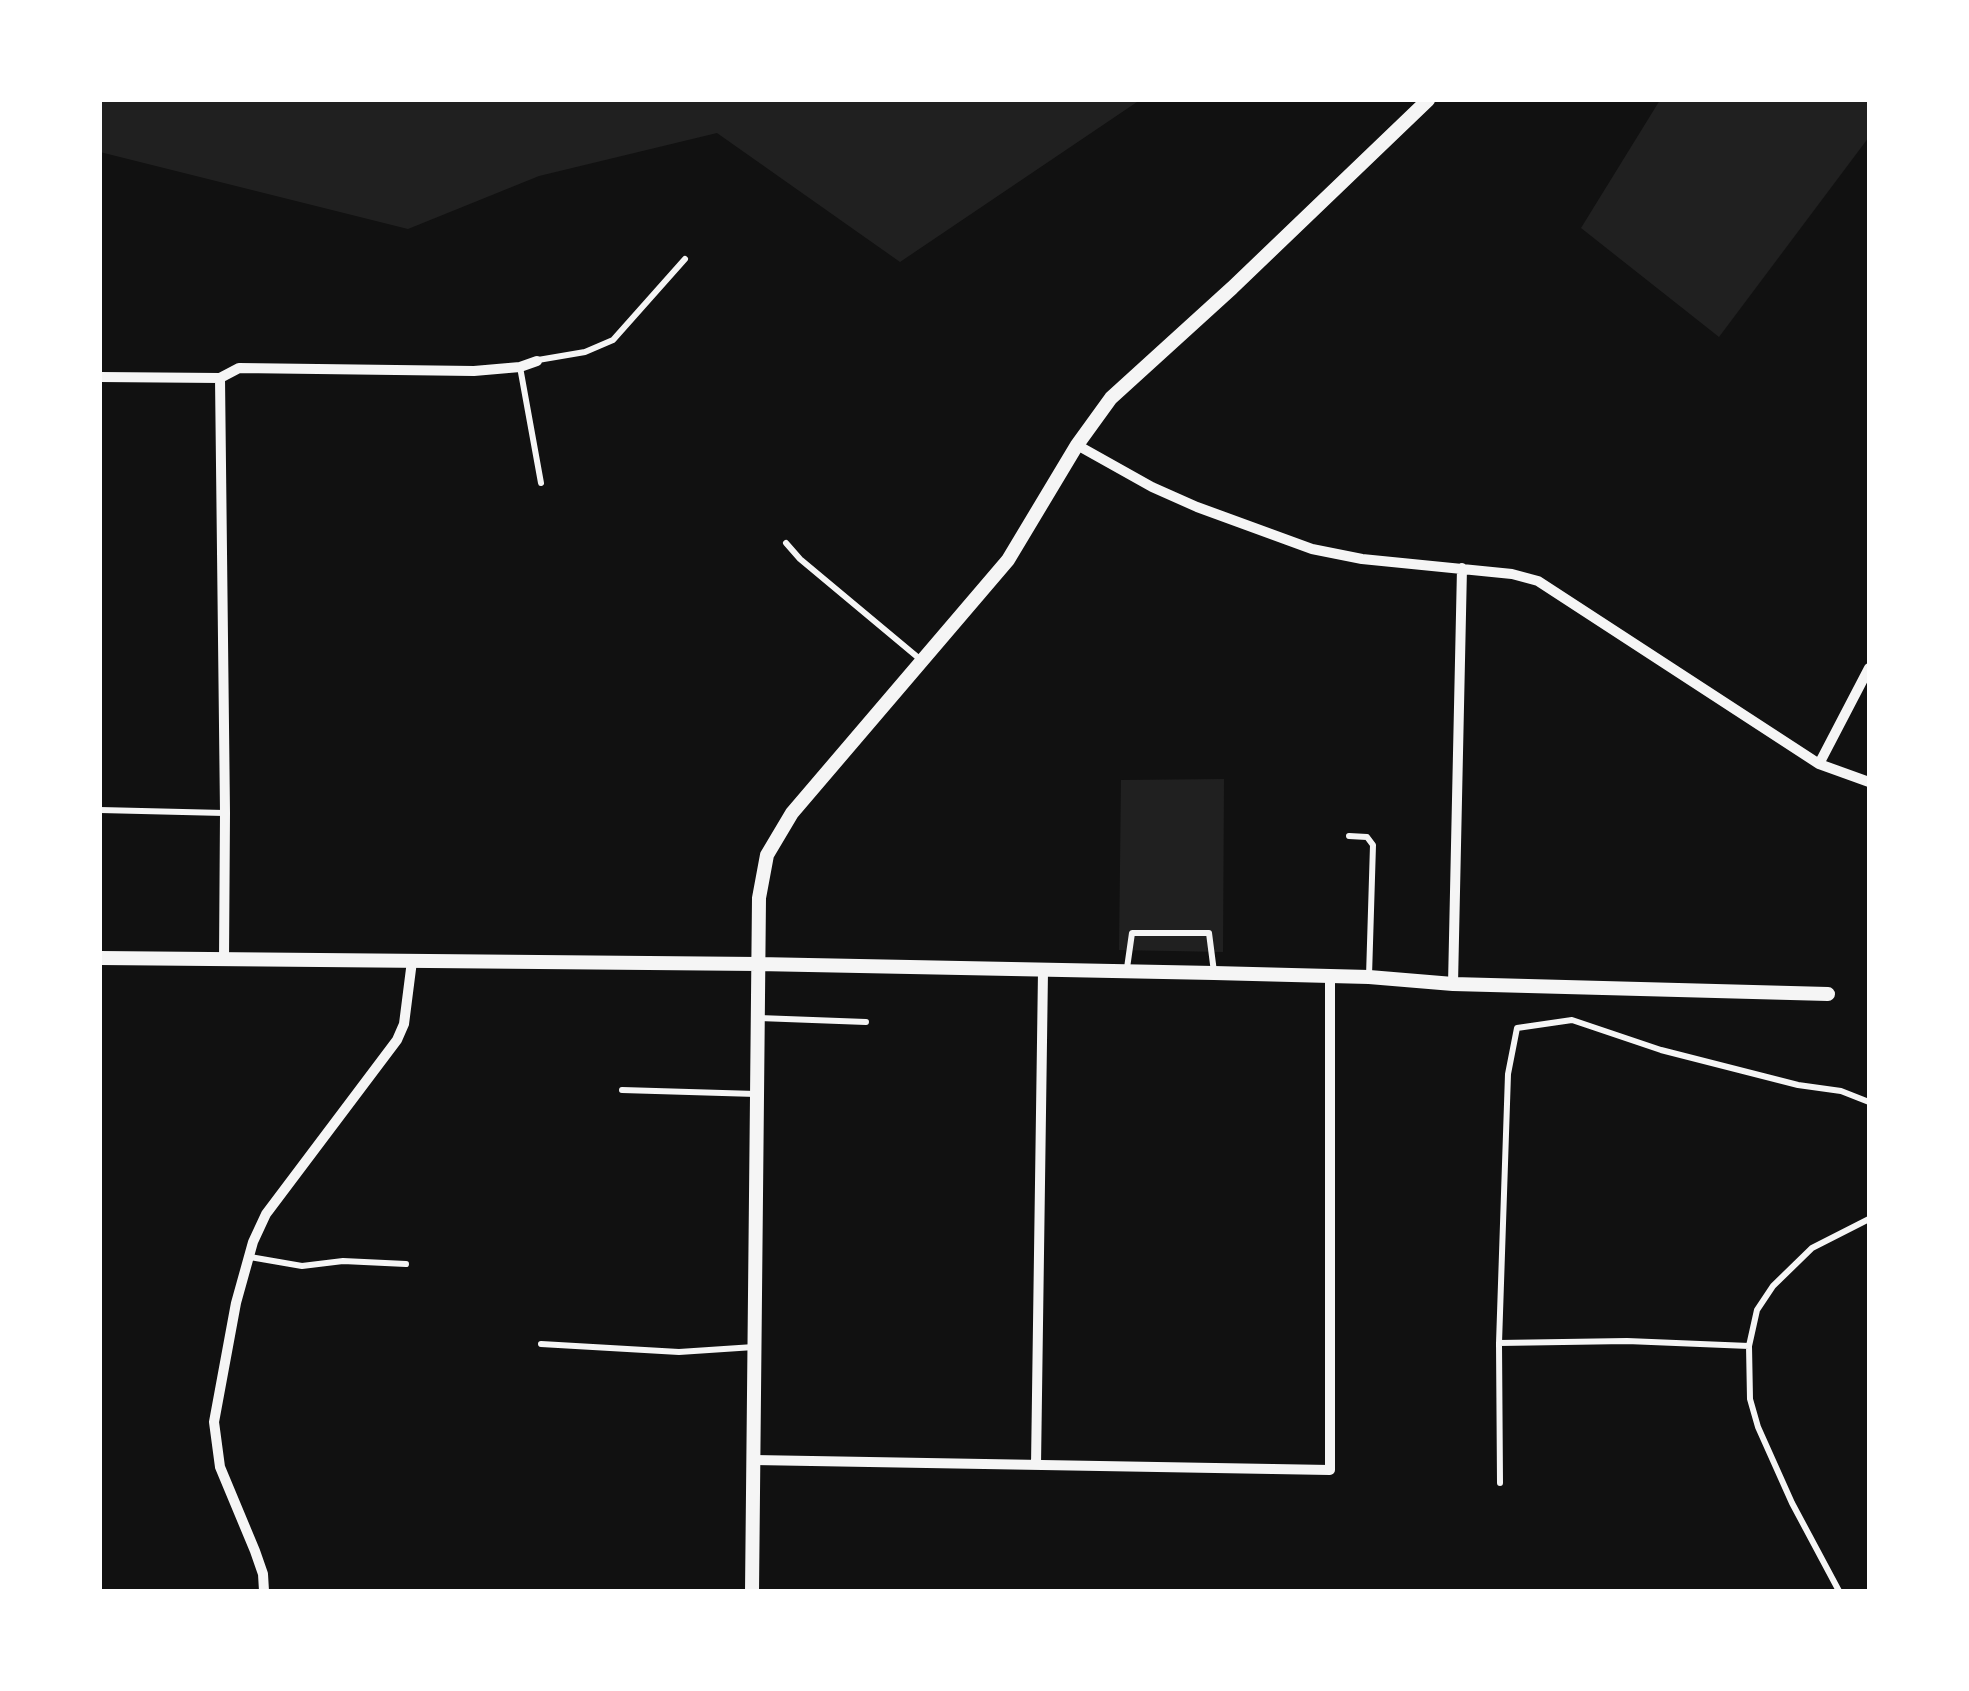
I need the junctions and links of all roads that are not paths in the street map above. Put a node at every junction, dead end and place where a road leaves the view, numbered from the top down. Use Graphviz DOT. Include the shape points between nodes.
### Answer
graph roads {
  1 [pos="1428,100"];
  2 [pos="685,259"];
  3 [pos="537,361"];
  4 [pos="520,368"];
  5 [pos="100,376"];
  6 [pos="220,378"];
  7 [pos="1077,446"];
  8 [pos="540,484"];
  9 [pos="786,543"];
  10 [pos="1462,568"];
  11 [pos="922,660"];
  12 [pos="1869,668"];
  13 [pos="1819,764"];
  14 [pos="1869,782"];
  15 [pos="100,810"];
  16 [pos="226,813"];
  17 [pos="1349,836"];
  18 [pos="100,958"];
  19 [pos="224,960"];
  20 [pos="412,961"];
  21 [pos="758,964"];
  22 [pos="1043,970"];
  23 [pos="1126,971"];
  24 [pos="1214,973"];
  25 [pos="1330,976"];
  26 [pos="1369,977"];
  27 [pos="1453,984"];
  28 [pos="1828,994"];
  29 [pos="758,1018"];
  30 [pos="866,1022"];
  31 [pos="622,1090"];
  32 [pos="757,1094"];
  33 [pos="1869,1102"];
  34 [pos="1869,1219"];
  35 [pos="248,1256"];
  36 [pos="406,1264"];
  37 [pos="1499,1343"];
  38 [pos="541,1344"];
  39 [pos="755,1346"];
  40 [pos="1750,1346"];
  41 [pos="754,1460"];
  42 [pos="1036,1465"];
  43 [pos="1500,1482"];
  44 [pos="264,1591"];
  45 [pos="752,1591"];
  46 [pos="1839,1591"];
  1 -- 7 [label="street" via="1111,398"];
  2 -- 3 [label="lane" via="612,340"];
  3 -- 4 [label="street"];
  4 -- 6 [label="street" via="239,368"];
  4 -- 8 [label="lane"];
  5 -- 6 [label="street"];
  6 -- 16 [label="street"];
  7 -- 10 [label="street" via="1196,507 1312,549"];
  7 -- 11 [label="street" via="1008,560"];
  9 -- 11 [label="lane"];
  10 -- 13 [label="street" via="1538,581"];
  10 -- 27 [label="street"];
  11 -- 21 [label="street" via="792,813 767,855"];
  12 -- 13 [label="street"];
  13 -- 14 [label="street"];
  15 -- 16 [label="lane"];
  16 -- 19 [label="street"];
  17 -- 26 [label="lane" via="1367,837 1373,845"];
  18 -- 19 [label="street"];
  19 -- 20 [label="street"];
  20 -- 21 [label="street"];
  20 -- 35 [label="street" via="397,1040 280,1192"];
  21 -- 22 [label="street"];
  21 -- 29 [label="street"];
  22 -- 23 [label="street"];
  22 -- 42 [label="street"];
  23 -- 24 [label="street"];
  23 -- 24 [label="lane" via="1132,932 1210,933"];
  24 -- 25 [label="street"];
  25 -- 26 [label="street"];
  25 -- 42 [label="street" via="1330,1470"];
  26 -- 27 [label="street"];
  27 -- 28 [label="street"];
  29 -- 30 [label="lane"];
  29 -- 32 [label="street"];
  31 -- 32 [label="lane"];
  32 -- 39 [label="street"];
  33 -- 37 [label="lane" via="1661,1050 1572,1020 1517,1028 1508,1074"];
  34 -- 40 [label="lane" via="1812,1248 1773,1286 1757,1310"];
  35 -- 36 [label="lane" via="302,1266"];
  35 -- 44 [label="street" via="214,1422 220,1467"];
  37 -- 40 [label="lane"];
  37 -- 43 [label="lane"];
  38 -- 39 [label="lane" via="679,1352"];
  39 -- 41 [label="street"];
  40 -- 46 [label="lane" via="1750,1400 1758,1426"];
  41 -- 42 [label="street"];
  41 -- 45 [label="street"];
}
